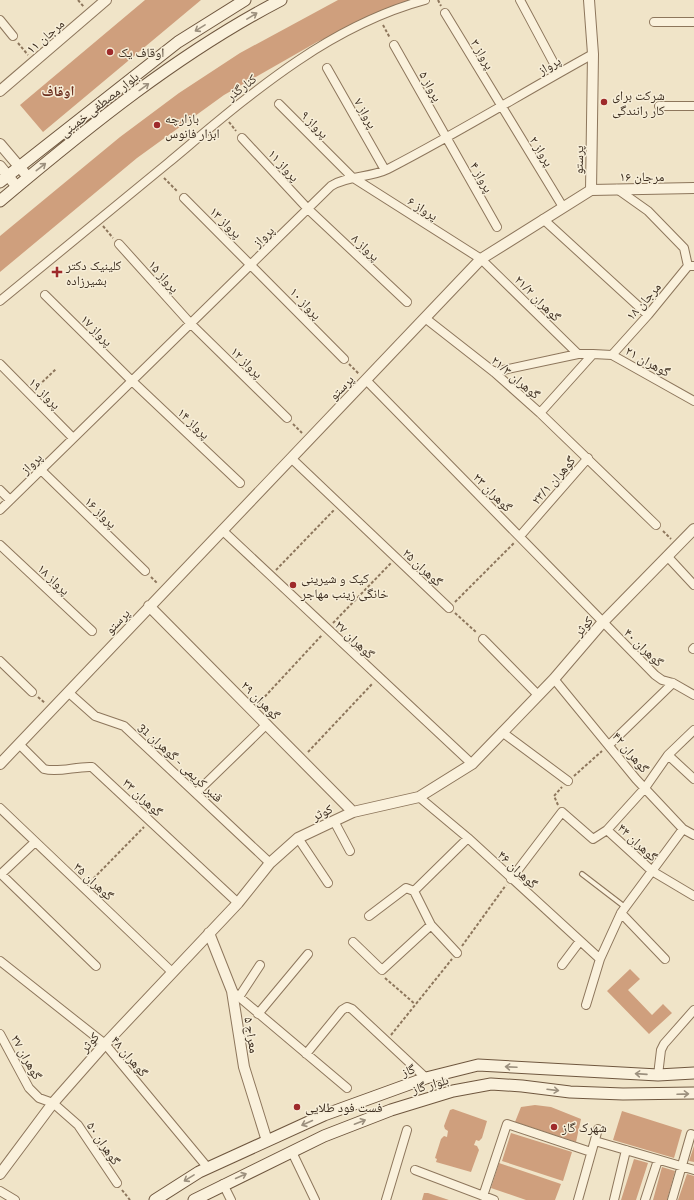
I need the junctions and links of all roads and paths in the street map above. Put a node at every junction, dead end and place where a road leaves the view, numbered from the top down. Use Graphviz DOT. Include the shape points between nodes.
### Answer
graph roads {
  1 [pos="106,0"];
  2 [pos="245,0"];
  3 [pos="282,0"];
  4 [pos="425,0"];
  5 [pos="520,0"];
  6 [pos="589,0"];
  7 [pos="445,13"];
  8 [pos="379,17"];
  9 [pos="0,20"];
  10 [pos="654,22"];
  11 [pos="694,22"];
  12 [pos="13,36"];
  13 [pos="394,45"];
  14 [pos="592,54"];
  15 [pos="34,62"];
  16 [pos="327,68"];
  17 [pos="559,73"];
  18 [pos="0,91"];
  19 [pos="279,104"];
  20 [pos="659,106"];
  21 [pos="694,106"];
  22 [pos="501,107"];
  23 [pos="224,117"];
  24 [pos="242,138"];
  25 [pos="446,139"];
  26 [pos="0,144"];
  27 [pos="0,166"];
  28 [pos="19,167"];
  29 [pos="385,170"];
  30 [pos="157,172"];
  31 [pos="28,177"];
  32 [pos="352,177"];
  33 [pos="4,179"];
  34 [pos="17,186"];
  35 [pos="694,188"];
  36 [pos="617,189"];
  37 [pos="591,190"];
  38 [pos="184,198"];
  39 [pos="0,201"];
  40 [pos="563,207"];
  41 [pos="308,209"];
  42 [pos="543,219"];
  43 [pos="98,221"];
  44 [pos="496,227"];
  45 [pos="119,244"];
  46 [pos="481,259"];
  47 [pos="252,264"];
  48 [pos="691,266"];
  49 [pos="45,295"];
  50 [pos="0,301"];
  51 [pos="407,302"];
  52 [pos="648,315"];
  53 [pos="425,318"];
  54 [pos="190,324"];
  55 [pos="578,354"];
  56 [pos="592,354"];
  57 [pos="612,354"];
  58 [pos="344,359"];
  59 [pos="0,364"];
  60 [pos="56,369"];
  61 [pos="494,372"];
  62 [pos="366,380"];
  63 [pos="132,381"];
  64 [pos="30,394"];
  65 [pos="694,400"];
  66 [pos="540,413"];
  67 [pos="287,418"];
  68 [pos="74,438"];
  69 [pos="309,439"];
  70 [pos="291,458"];
  71 [pos="588,458"];
  72 [pos="41,470"];
  73 [pos="240,483"];
  74 [pos="0,490"];
  75 [pos="10,500"];
  76 [pos="339,505"];
  77 [pos="0,510"];
  78 [pos="656,524"];
  79 [pos="694,529"];
  80 [pos="222,530"];
  81 [pos="520,536"];
  82 [pos="0,545"];
  83 [pos="678,545"];
  84 [pos="667,556"];
  85 [pos="396,558"];
  86 [pos="145,571"];
  87 [pos="271,576"];
  88 [pos="694,585"];
  89 [pos="165,590"];
  90 [pos="150,606"];
  91 [pos="449,608"];
  92 [pos="602,623"];
  93 [pos="327,629"];
  94 [pos="92,631"];
  95 [pos="483,639"];
  96 [pos="0,661"];
  97 [pos="378,677"];
  98 [pos="554,679"];
  99 [pos="674,683"];
  100 [pos="32,692"];
  101 [pos="68,692"];
  102 [pos="538,695"];
  103 [pos="694,695"];
  104 [pos="52,710"];
  105 [pos="252,710"];
  106 [pos="267,724"];
  107 [pos="694,730"];
  108 [pos="502,732"];
  109 [pos="19,744"];
  110 [pos="608,745"];
  111 [pos="668,755"];
  112 [pos="301,759"];
  113 [pos="0,764"];
  114 [pos="472,764"];
  115 [pos="694,779"];
  116 [pos="568,782"];
  117 [pos="645,788"];
  118 [pos="197,792"];
  119 [pos="419,797"];
  120 [pos="0,808"];
  121 [pos="353,812"];
  122 [pos="562,812"];
  123 [pos="151,820"];
  124 [pos="334,821"];
  125 [pos="607,830"];
  126 [pos="690,832"];
  127 [pos="298,838"];
  128 [pos="468,838"];
  129 [pos="35,842"];
  130 [pos="350,850"];
  131 [pos="270,863"];
  132 [pos="652,871"];
  133 [pos="582,874"];
  134 [pos="511,879"];
  135 [pos="328,883"];
  136 [pos="83,888"];
  137 [pos="414,892"];
  138 [pos="694,896"];
  139 [pos="238,903"];
  140 [pos="623,911"];
  141 [pos="369,916"];
  142 [pos="431,925"];
  143 [pos="209,933"];
  144 [pos="580,941"];
  145 [pos="353,942"];
  146 [pos="457,953"];
  147 [pos="308,954"];
  148 [pos="600,959"];
  149 [pos="665,959"];
  150 [pos="0,961"];
  151 [pos="260,965"];
  152 [pos="562,965"];
  153 [pos="96,966"];
  154 [pos="382,970"];
  155 [pos="171,971"];
  156 [pos="235,994"];
  157 [pos="416,1004"];
  158 [pos="586,1005"];
  159 [pos="694,1010"];
  160 [pos="258,1014"];
  161 [pos="0,1034"];
  162 [pos="382,1037"];
  163 [pos="105,1044"];
  164 [pos="306,1054"];
  165 [pos="694,1073"];
  166 [pos="658,1075"];
  167 [pos="426,1078"];
  168 [pos="347,1088"];
  169 [pos="694,1093"];
  170 [pos="53,1103"];
  171 [pos="598,1129"];
  172 [pos="407,1130"];
  173 [pos="691,1134"];
  174 [pos="267,1141"];
  175 [pos="595,1141"];
  176 [pos="626,1150"];
  177 [pos="292,1152"];
  178 [pos="591,1152"];
  179 [pos="658,1160"];
  180 [pos="682,1167"];
  181 [pos="208,1168"];
  182 [pos="416,1170"];
  183 [pos="694,1170"];
  184 [pos="0,1174"];
  185 [pos="117,1183"];
  186 [pos="223,1184"];
  187 [pos="0,1191"];
  188 [pos="483,1196"];
  189 [pos="15,1200"];
  190 [pos="130,1200"];
  191 [pos="155,1200"];
  192 [pos="194,1200"];
  193 [pos="231,1200"];
  194 [pos="315,1200"];
  195 [pos="386,1200"];
  196 [pos="494,1200"];
  197 [pos="578,1200"];
  198 [pos="614,1200"];
  199 [pos="645,1200"];
  200 [pos="672,1200"];
  1 -- 15 [label="street, مرجان ۱۱"];
  2 -- 28 [label="main road, بلوار مصطفی خمینی, one-way" via="178,42"];
  31 -- 3 [label="main road, بلوار مصطفی خمینی, one-way" via="187,55"];
  4 -- 8 [label="street, کنارگذر"];
  5 -- 17 [label="street"];
  6 -- 14 [label="street, پرستو"];
  7 -- 22 [label="street, پرواز ۳"];
  8 -- 13 [label="path"];
  8 -- 23 [label="street, کنارگذر" via="317,48 262,86"];
  9 -- 12 [label="street"];
  10 -- 11 [label="street"];
  12 -- 15 [label="path"];
  13 -- 25 [label="street, پرواز ۵"];
  14 -- 17 [label="street, پرواز"];
  14 -- 37 [label="street, پرستو"];
  15 -- 18 [label="street, مرجان ۱۱"];
  16 -- 29 [label="street, پرواز ۷"];
  17 -- 22 [label="street, پرواز"];
  19 -- 32 [label="street, پرواز ۹"];
  20 -- 21 [label="street"];
  22 -- 25 [label="street, پرواز"];
  22 -- 40 [label="street, پرواز ۲"];
  23 -- 24 [label="path"];
  23 -- 30 [label="street, کنارگذر"];
  24 -- 41 [label="street, پرواز ۱۱"];
  25 -- 29 [label="street, پرواز"];
  25 -- 44 [label="street, پرواز ۴"];
  26 -- 28 [label="street"];
  27 -- 33 [label="street"];
  28 -- 31 [label="street"];
  28 -- 33 [label="main road, بلوار مصطفی خمینی"];
  29 -- 32 [label="street, پرواز" via="373,176"];
  30 -- 38 [label="path"];
  30 -- 43 [label="street, کنارگذر"];
  31 -- 34 [label="main road, بلوار مصطفی خمینی"];
  32 -- 41 [label="street, پرواز" via="331,186"];
  32 -- 46 [label="street, پرواز ۶"];
  33 -- 34 [label="street"];
  34 -- 39 [label="main road, بلوار مصطفی خمینی"];
  35 -- 36 [label="street, مرجان ۱۶"];
  36 -- 37 [label="street, مرجان ۱۶"];
  36 -- 48 [label="street" via="648,211 684,248"];
  37 -- 40 [label="street, پرستو"];
  38 -- 47 [label="street, پرواز ۱۳"];
  40 -- 42 [label="street, پرستو"];
  41 -- 47 [label="street, پرواز"];
  41 -- 51 [label="street, پرواز ۸"];
  42 -- 46 [label="street, پرستو"];
  42 -- 52 [label="street"];
  43 -- 45 [label="path"];
  43 -- 50 [label="street, کنارگذر"];
  45 -- 54 [label="street, پرواز ۱۵"];
  46 -- 53 [label="street, پرستو"];
  46 -- 55 [label="street, گوهران ۲۱/۲"];
  47 -- 54 [label="street, پرواز"];
  47 -- 58 [label="street, پرواز ۱۰"];
  48 -- 52 [label="street, مرجان ۱۸"];
  49 -- 63 [label="street, پرواز ۱۷"];
  52 -- 57 [label="street, مرجان ۱۸"];
  53 -- 61 [label="street, گوهران ۲۱/۳"];
  53 -- 62 [label="street, پرستو"];
  54 -- 63 [label="street, پرواز"];
  54 -- 67 [label="street, پرواز ۱۲"];
  55 -- 56 [label="street, گوهران ۲۱"];
  55 -- 61 [label="street, گوهران ۲۱"];
  56 -- 57 [label="street, گوهران ۲۱"];
  56 -- 66 [label="street"];
  57 -- 65 [label="street, گوهران ۲۱"];
  58 -- 62 [label="path"];
  59 -- 64 [label="street, پرواز ۱۹"];
  60 -- 64 [label="path"];
  61 -- 66 [label="street, گوهران ۲۱/۳"];
  62 -- 69 [label="street, پرستو"];
  62 -- 81 [label="street, گوهران ۲۳"];
  63 -- 68 [label="street, پرواز"];
  63 -- 73 [label="street, پرواز ۱۴"];
  64 -- 68 [label="street, پرواز ۱۹"];
  66 -- 71 [label="street, گوهران ۲۱/۳"];
  67 -- 69 [label="path"];
  68 -- 72 [label="street, پرواز"];
  69 -- 70 [label="street, پرستو"];
  70 -- 76 [label="street, گوهران ۲۵"];
  70 -- 80 [label="street, پرستو"];
  71 -- 78 [label="street, گوهران ۲۳/۱"];
  71 -- 81 [label="street, گوهران ۲۳/۱"];
  72 -- 75 [label="street, پرواز"];
  72 -- 86 [label="street, پرواز ۱۶"];
  74 -- 75 [label="street"];
  75 -- 77 [label="street, پرواز"];
  76 -- 85 [label="street, گوهران ۲۵"];
  76 -- 87 [label="path"];
  78 -- 83 [label="path"];
  79 -- 83 [label="street, کوثر"];
  80 -- 87 [label="street, گوهران ۲۷"];
  80 -- 89 [label="street, پرستو"];
  81 -- 91 [label="path"];
  81 -- 92 [label="street, گوهران ۲۳"];
  82 -- 94 [label="street, پرواز ۱۸"];
  83 -- 84 [label="street, کوثر"];
  84 -- 88 [label="street"];
  84 -- 92 [label="street, کوثر"];
  85 -- 91 [label="street, گوهران ۲۵"];
  85 -- 93 [label="path"];
  86 -- 89 [label="path"];
  87 -- 93 [label="street, گوهران ۲۷"];
  89 -- 90 [label="street, پرستو"];
  90 -- 101 [label="street, پرستو"];
  90 -- 105 [label="street, گوهران ۲۹"];
  91 -- 95 [label="path"];
  92 -- 98 [label="street, کوثر"];
  92 -- 99 [label="street, گوهران ۴۰" via="655,675"];
  93 -- 97 [label="street, گوهران ۲۷"];
  93 -- 105 [label="path"];
  95 -- 102 [label="street"];
  96 -- 100 [label="street"];
  97 -- 112 [label="path"];
  97 -- 114 [label="street, گوهران ۲۷"];
  98 -- 102 [label="street, کوثر"];
  98 -- 110 [label="street, گوهران ۴۲"];
  99 -- 103 [label="street, گوهران ۴۰"];
  99 -- 110 [label="street"];
  100 -- 104 [label="path"];
  101 -- 104 [label="street, پرستو"];
  101 -- 118 [label="street, قنبر کریمی - گوهران 31" via="95,716 124,726"];
  102 -- 108 [label="street, کوثر"];
  104 -- 109 [label="street, پرستو"];
  105 -- 106 [label="street, گوهران ۲۹"];
  106 -- 112 [label="street, گوهران ۲۹"];
  106 -- 118 [label="street"];
  107 -- 111 [label="street"];
  108 -- 114 [label="street, کوثر"];
  108 -- 116 [label="street"];
  109 -- 113 [label="street, پرستو"];
  109 -- 123 [label="street, گوهران ۳۳" via="44,769 92,766"];
  110 -- 116 [label="path"];
  110 -- 117 [label="street, گوهران ۴۲"];
  111 -- 115 [label="street"];
  111 -- 117 [label="street"];
  112 -- 121 [label="street, گوهران ۲۹"];
  114 -- 119 [label="street, کوثر"];
  116 -- 122 [label="path" via="554,796"];
  117 -- 125 [label="street"];
  117 -- 126 [label="street, گوهران ۴۲"];
  118 -- 131 [label="street, قنبر کریمی - گوهران 31"];
  119 -- 121 [label="street, کوثر"];
  119 -- 128 [label="street, گوهران ۴۶"];
  120 -- 129 [label="street, گوهران ۳۵"];
  121 -- 124 [label="street, کوثر"];
  122 -- 125 [label="street, گوهران ۴۴" via="593,839"];
  122 -- 134 [label="street"];
  123 -- 136 [label="path"];
  123 -- 139 [label="street, گوهران ۳۳"];
  124 -- 127 [label="street, کوثر"];
  124 -- 130 [label="street"];
  125 -- 132 [label="street, گوهران ۴۴"];
  126 -- 132 [label="street"];
  127 -- 131 [label="street, کوثر"];
  127 -- 135 [label="street"];
  128 -- 134 [label="street, گوهران ۴۶"];
  128 -- 137 [label="street"];
  129 -- 136 [label="street, گوهران ۳۵"];
  129 -- 153 [label="street" via="1,874"];
  131 -- 139 [label="street, کوثر"];
  132 -- 138 [label="street, گوهران ۴۴"];
  132 -- 140 [label="street"];
  133 -- 140 [label="lane"];
  134 -- 144 [label="street, گوهران ۴۶"];
  134 -- 146 [label="path"];
  136 -- 155 [label="street, گوهران ۳۵"];
  137 -- 141 [label="street" via="406,888"];
  137 -- 142 [label="street"];
  139 -- 143 [label="street, کوثر"];
  140 -- 148 [label="street"];
  140 -- 149 [label="street"];
  142 -- 146 [label="street"];
  142 -- 154 [label="street"];
  143 -- 155 [label="street, کوثر"];
  143 -- 156 [label="street, معراج ۵"];
  144 -- 148 [label="street, گوهران ۴۶"];
  144 -- 152 [label="street"];
  145 -- 154 [label="street"];
  146 -- 157 [label="path"];
  147 -- 160 [label="street"];
  148 -- 158 [label="street"];
  150 -- 163 [label="street, گوهران ۴۸"];
  151 -- 156 [label="street"];
  154 -- 157 [label="path" via="383,976"];
  155 -- 163 [label="street, کوثر"];
  156 -- 160 [label="street"];
  156 -- 174 [label="street, معراج ۵" via="244,1067"];
  157 -- 162 [label="path" via="392,1034"];
  159 -- 166 [label="street" via="664,1044"];
  160 -- 164 [label="street"];
  161 -- 170 [label="street, گوهران ۳۷" via="29,1088 39,1098"];
  162 -- 164 [label="street" via="347,1007"];
  162 -- 167 [label="street"];
  163 -- 170 [label="street, کوثر"];
  163 -- 181 [label="street, گوهران ۴۸"];
  164 -- 168 [label="street"];
  165 -- 166 [label="main road, گاز"];
  166 -- 167 [label="main road, گاز, one-way" via="478,1065"];
  167 -- 174 [label="main road, گاز, one-way" via="324,1115"];
  177 -- 169 [label="main road, بلوار گاز, one-way" via="324,1136 391,1110 453,1091 491,1084 570,1092"];
  170 -- 184 [label="street, کوثر"];
  170 -- 185 [label="street, گوهران ۵۰" via="78,1125"];
  171 -- 175 [label="street"];
  172 -- 195 [label="street"];
  173 -- 180 [label="street"];
  174 -- 181 [label="main road, گاز"];
  175 -- 176 [label="street"];
  175 -- 178 [label="street"];
  176 -- 179 [label="street"];
  176 -- 198 [label="street"];
  186 -- 177 [label="main road, بلوار گاز, one-way"];
  177 -- 194 [label="street"];
  178 -- 188 [label="street" via="507,1124"];
  178 -- 197 [label="street"];
  179 -- 180 [label="street"];
  179 -- 199 [label="street"];
  180 -- 183 [label="street"];
  180 -- 200 [label="street"];
  181 -- 191 [label="main road, گاز, one-way"];
  182 -- 188 [label="street"];
  185 -- 190 [label="path, گوهران ۵۰"];
  186 -- 192 [label="main road, بلوار گاز"];
  186 -- 193 [label="street"];
  187 -- 189 [label="street"];
  188 -- 196 [label="street"];
}
